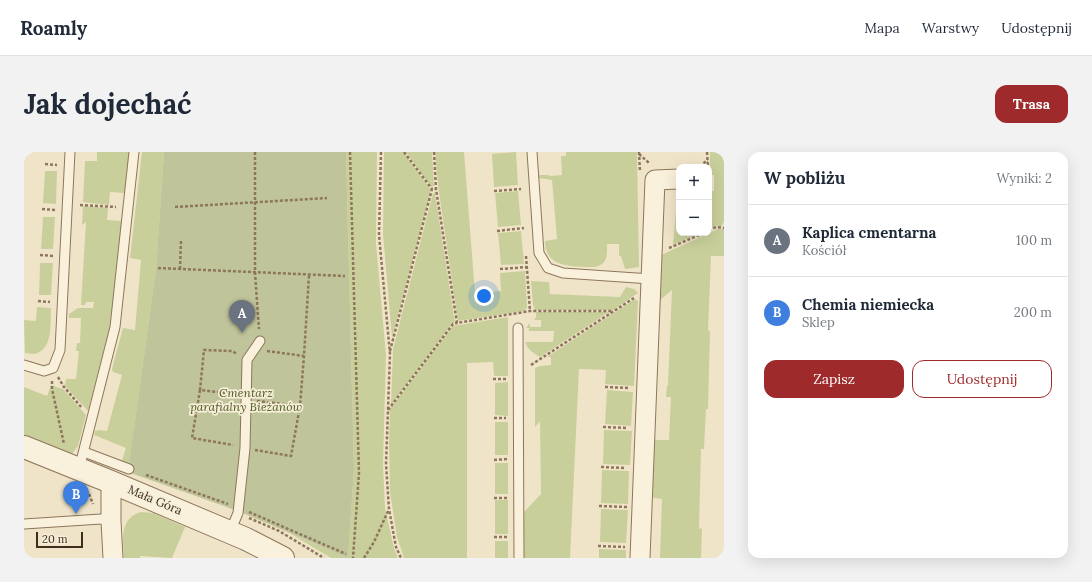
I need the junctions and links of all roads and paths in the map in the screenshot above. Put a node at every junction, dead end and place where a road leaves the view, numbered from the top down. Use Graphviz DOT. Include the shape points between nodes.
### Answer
graph roads {
  1 [pos="70,152"];
  2 [pos="134,152"];
  3 [pos="255,152"];
  4 [pos="350,152"];
  5 [pos="381,152"];
  6 [pos="404,152"];
  7 [pos="434,152"];
  8 [pos="532,152"];
  9 [pos="707,152"];
  10 [pos="708,161"];
  11 [pos="44,164"];
  12 [pos="703,164"];
  13 [pos="62,165"];
  14 [pos="676,179"];
  15 [pos="432,189"];
  16 [pos="436,189"];
  17 [pos="521,189"];
  18 [pos="494,191"];
  19 [pos="327,198"];
  20 [pos="254,203"];
  21 [pos="67,204"];
  22 [pos="175,207"];
  23 [pos="128,208"];
  24 [pos="42,209"];
  25 [pos="59,211"];
  26 [pos="723,227"];
  27 [pos="524,228"];
  28 [pos="712,229"];
  29 [pos="497,231"];
  30 [pos="697,236"];
  31 [pos="181,240"];
  32 [pos="668,249"];
  33 [pos="40,255"];
  34 [pos="57,256"];
  35 [pos="527,267"];
  36 [pos="158,268"];
  37 [pos="180,269"];
  38 [pos="500,269"];
  39 [pos="255,273"];
  40 [pos="308,275"];
  41 [pos="345,276"];
  42 [pos="651,279"];
  43 [pos="529,287"];
  44 [pos="635,297"];
  45 [pos="38,301"];
  46 [pos="55,302"];
  47 [pos="613,311"];
  48 [pos="530,312"];
  49 [pos="457,323"];
  50 [pos="518,328"];
  51 [pos="257,345"];
  52 [pos="204,350"];
  53 [pos="390,354"];
  54 [pos="304,356"];
  55 [pos="247,360"];
  56 [pos="24,365"];
  57 [pos="52,368"];
  58 [pos="514,376"];
  59 [pos="493,379"];
  60 [pos="605,387"];
  61 [pos="636,389"];
  62 [pos="200,390"];
  63 [pos="388,411"];
  64 [pos="494,418"];
  65 [pos="511,418"];
  66 [pos="92,419"];
  67 [pos="603,427"];
  68 [pos="635,428"];
  69 [pos="24,447"];
  70 [pos="245,448"];
  71 [pos="64,450"];
  72 [pos="511,459"];
  73 [pos="494,460"];
  74 [pos="82,461"];
  75 [pos="601,467"];
  76 [pos="633,468"];
  77 [pos="129,469"];
  78 [pos="111,482"];
  79 [pos="494,498"];
  80 [pos="511,498"];
  81 [pos="600,506"];
  82 [pos="631,507"];
  83 [pos="388,509"];
  84 [pos="111,521"];
  85 [pos="24,524"];
  86 [pos="230,532"];
  87 [pos="512,537"];
  88 [pos="494,538"];
  89 [pos="598,546"];
  90 [pos="634,553"];
  91 [pos="113,558"];
  92 [pos="283,558"];
  93 [pos="353,558"];
  94 [pos="364,558"];
  95 [pos="401,558"];
  96 [pos="519,558"];
  1 -- 21 [label="lane"];
  2 -- 23 [label="lane"];
  3 -- 20 [label="path"];
  4 -- 93 [label="path" via="360,473"];
  5 -- 53 [label="path" via="378,235"];
  6 -- 15 [label="path"];
  7 -- 16 [label="path"];
  8 -- 42 [label="lane" via="540,253 548,268 563,273"];
  9 -- 10 [label="path"];
  10 -- 12 [label="path"];
  11 -- 13 [label="path"];
  14 -- 42 [label="street" via="655,180"];
  15 -- 16 [label="path"];
  15 -- 53 [label="path"];
  16 -- 49 [label="path"];
  17 -- 18 [label="path"];
  19 -- 20 [label="path"];
  20 -- 22 [label="path"];
  20 -- 39 [label="path"];
  21 -- 23 [label="path"];
  21 -- 57 [label="lane" via="60,350"];
  23 -- 66 [label="lane" via="115,327"];
  24 -- 25 [label="path"];
  26 -- 28 [label="path"];
  27 -- 29 [label="path"];
  30 -- 32 [label="path"];
  31 -- 37 [label="path"];
  33 -- 34 [label="path"];
  35 -- 38 [label="path"];
  36 -- 37 [label="path"];
  37 -- 39 [label="path"];
  39 -- 40 [label="path"];
  39 -- 51 [label="path"];
  40 -- 41 [label="path"];
  40 -- 54 [label="path"];
  42 -- 90 [label="street"];
  43 -- 48 [label="path"];
  44 -- 47 [label="path"];
  45 -- 46 [label="path"];
  47 -- 48 [label="path"];
  47 -- 58 [label="path"];
  48 -- 49 [label="path"];
  49 -- 63 [label="path" via="453,324"];
  50 -- 58 [label="lane"];
  51 -- 54 [label="path"];
  51 -- 55 [label="lane"];
  52 -- 55 [label="path" via="232,351"];
  53 -- 63 [label="path"];
  54 -- 70 [label="path" via="300,406 291,456"];
  55 -- 70 [label="lane"];
  56 -- 57 [label="lane" via="44,371"];
  57 -- 66 [label="path" via="64,387"];
  57 -- 71 [label="path" via="52,389"];
  58 -- 59 [label="path"];
  58 -- 96 [label="lane"];
  60 -- 61 [label="path"];
  62 -- 70 [label="path" via="192,438"];
  63 -- 83 [label="path"];
  64 -- 65 [label="path"];
  66 -- 74 [label="lane"];
  67 -- 68 [label="path"];
  69 -- 74 [label="street, Mała Góra"];
  70 -- 86 [label="lane" via="238,513"];
  72 -- 73 [label="path"];
  74 -- 77 [label="lane"];
  74 -- 78 [label="street, Mała Góra"];
  75 -- 76 [label="path"];
  78 -- 84 [label="street"];
  78 -- 86 [label="street, Mała Góra"];
  79 -- 80 [label="path"];
  81 -- 82 [label="path"];
  83 -- 94 [label="path"];
  83 -- 95 [label="path" via="396,547"];
  84 -- 85 [label="lane" via="100,519"];
  84 -- 91 [label="street"];
  86 -- 92 [label="street, Mała Góra"];
  87 -- 88 [label="path"];
  89 -- 90 [label="path"];
}
